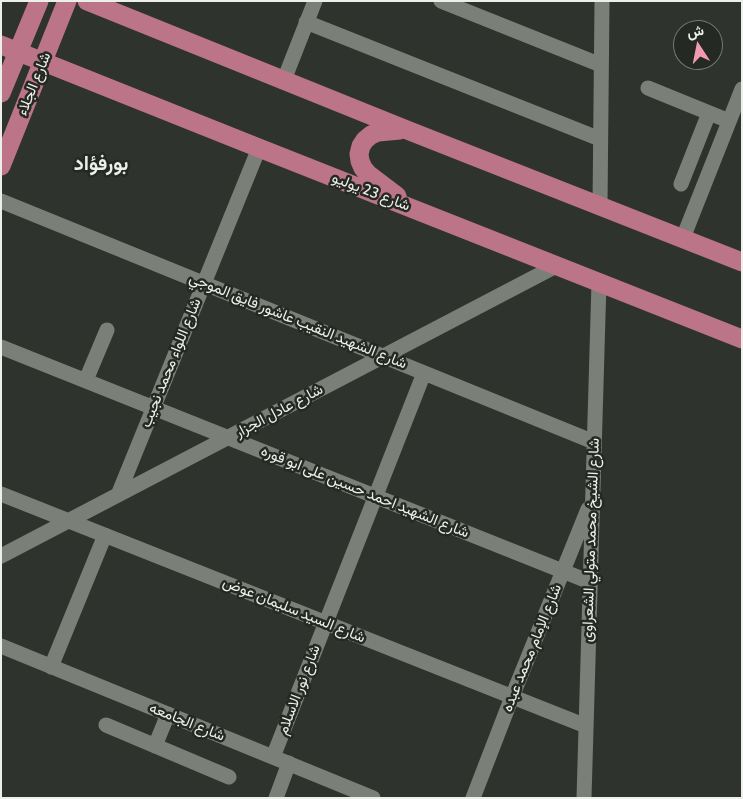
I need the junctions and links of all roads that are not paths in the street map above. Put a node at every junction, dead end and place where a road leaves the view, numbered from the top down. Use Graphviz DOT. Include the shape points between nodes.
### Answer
graph roads {
  1 [pos="39,1"];
  2 [pos="67,1"];
  3 [pos="87,1"];
  4 [pos="315,1"];
  5 [pos="441,1"];
  6 [pos="602,1"];
  7 [pos="306,22"];
  8 [pos="10,48"];
  9 [pos="43,62"];
  10 [pos="601,65"];
  11 [pos="284,80"];
  12 [pos="648,88"];
  13 [pos="742,89"];
  14 [pos="1,93"];
  15 [pos="709,113"];
  16 [pos="734,117"];
  17 [pos="407,130"];
  18 [pos="600,139"];
  19 [pos="258,148"];
  20 [pos="1,166"];
  21 [pos="681,184"];
  22 [pos="1,201"];
  23 [pos="600,206"];
  24 [pos="414,209"];
  25 [pos="683,238"];
  26 [pos="738,263"];
  27 [pos="556,266"];
  28 [pos="599,282"];
  29 [pos="204,283"];
  30 [pos="742,324"];
  31 [pos="710,326"];
  32 [pos="107,330"];
  33 [pos="742,339"];
  34 [pos="1,346"];
  35 [pos="384,356"];
  36 [pos="424,373"];
  37 [pos="86,380"];
  38 [pos="153,407"];
  39 [pos="228,437"];
  40 [pos="594,442"];
  41 [pos="1,494"];
  42 [pos="118,495"];
  43 [pos="376,496"];
  44 [pos="593,498"];
  45 [pos="69,520"];
  46 [pos="105,535"];
  47 [pos="1,556"];
  48 [pos="563,572"];
  49 [pos="590,582"];
  50 [pos="326,623"];
  51 [pos="1,646"];
  52 [pos="51,666"];
  53 [pos="512,697"];
  54 [pos="168,714"];
  55 [pos="106,725"];
  56 [pos="586,726"];
  57 [pos="155,746"];
  58 [pos="273,757"];
  59 [pos="289,763"];
  60 [pos="229,777"];
  61 [pos="276,798"];
  62 [pos="373,798"];
  63 [pos="473,798"];
  64 [pos="584,798"];
  1 -- 8 [label="main road, شارع الجلاء"];
  2 -- 9 [label="main road, شارع الجلاء"];
  3 -- 11 [label="main road"];
  4 -- 7 [label="street"];
  5 -- 10 [label="street"];
  6 -- 10 [label="street"];
  7 -- 11 [label="street"];
  7 -- 18 [label="street"];
  8 -- 9 [label="main road, شارع 23 يوليو"];
  8 -- 14 [label="main road, شارع الجلاء"];
  9 -- 19 [label="main road, شارع 23 يوليو"];
  9 -- 20 [label="main road, شارع الجلاء"];
  10 -- 18 [label="street"];
  11 -- 17 [label="main road"];
  12 -- 15 [label="street"];
  13 -- 16 [label="street"];
  15 -- 16 [label="street"];
  15 -- 21 [label="street"];
  16 -- 25 [label="street"];
  17 -- 23 [label="main road"];
  17 -- 24 [label="main road" via="371,135 361,146 359,154 368,174"];
  18 -- 23 [label="street"];
  19 -- 24 [label="main road, شارع 23 يوليو"];
  19 -- 29 [label="street, شارع اللواء محمد نجيب"];
  22 -- 29 [label="street, شارع الشهيد النقيب عاشور فايق الموجي"];
  23 -- 25 [label="main road"];
  24 -- 27 [label="main road, شارع 23 يوليو"];
  25 -- 26 [label="main road"];
  27 -- 28 [label="main road, شارع 23 يوليو"];
  27 -- 35 [label="street, شارع عادل الجزار"];
  28 -- 31 [label="main road, شارع 23 يوليو"];
  28 -- 40 [label="street, شارع الشيخ محمد متولي الشعراوى"];
  29 -- 35 [label="street, شارع الشهيد النقيب عاشور فايق الموجي"];
  29 -- 38 [label="street, شارع اللواء محمد نجيب"];
  30 -- 31 [label="main road"];
  31 -- 33 [label="main road, شارع 23 يوليو"];
  32 -- 37 [label="street"];
  34 -- 37 [label="street, شارع الشهيد احمد حسين على ابو قوره"];
  35 -- 36 [label="street, شارع الشهيد النقيب عاشور فايق الموجي"];
  35 -- 39 [label="street, شارع عادل الجزار"];
  36 -- 40 [label="street, شارع الشهيد النقيب عاشور فايق الموجي"];
  36 -- 43 [label="street, شارع نور الاسلام"];
  37 -- 38 [label="street, شارع الشهيد احمد حسين على ابو قوره"];
  38 -- 39 [label="street, شارع الشهيد احمد حسين على ابو قوره"];
  38 -- 42 [label="street, شارع اللواء محمد نجيب"];
  39 -- 42 [label="street, شارع عادل الجزار"];
  39 -- 43 [label="street, شارع الشهيد احمد حسين على ابو قوره"];
  40 -- 44 [label="street, شارع الشيخ محمد متولي الشعراوى"];
  41 -- 45 [label="street, شارع السيد سليمان عوض"];
  42 -- 45 [label="street, شارع عادل الجزار"];
  43 -- 48 [label="street, شارع الشهيد احمد حسين على ابو قوره"];
  43 -- 50 [label="street, شارع نور الاسلام"];
  44 -- 48 [label="street, شارع الإمام محمد عبده"];
  44 -- 49 [label="street, شارع الشيخ محمد متولي الشعراوى"];
  45 -- 46 [label="street, شارع السيد سليمان عوض"];
  45 -- 47 [label="street, شارع عادل الجزار"];
  46 -- 50 [label="street, شارع السيد سليمان عوض"];
  46 -- 52 [label="street"];
  48 -- 49 [label="street, شارع الشهيد احمد حسين على ابو قوره"];
  48 -- 53 [label="street, شارع الإمام محمد عبده"];
  49 -- 56 [label="street, شارع الشيخ محمد متولي الشعراوى"];
  50 -- 53 [label="street, شارع السيد سليمان عوض"];
  50 -- 58 [label="street, شارع نور الاسلام"];
  51 -- 52 [label="street, شارع الجامعه"];
  52 -- 54 [label="street, شارع الجامعه"];
  53 -- 56 [label="street, شارع السيد سليمان عوض"];
  53 -- 63 [label="street, شارع الإمام محمد عبده"];
  54 -- 57 [label="street"];
  54 -- 58 [label="street, شارع الجامعه"];
  55 -- 57 [label="street"];
  56 -- 64 [label="street, شارع الشيخ محمد متولي الشعراوى"];
  57 -- 60 [label="street"];
  58 -- 59 [label="street, شارع الجامعه"];
  59 -- 61 [label="street"];
  59 -- 62 [label="street, شارع الجامعه"];
}
